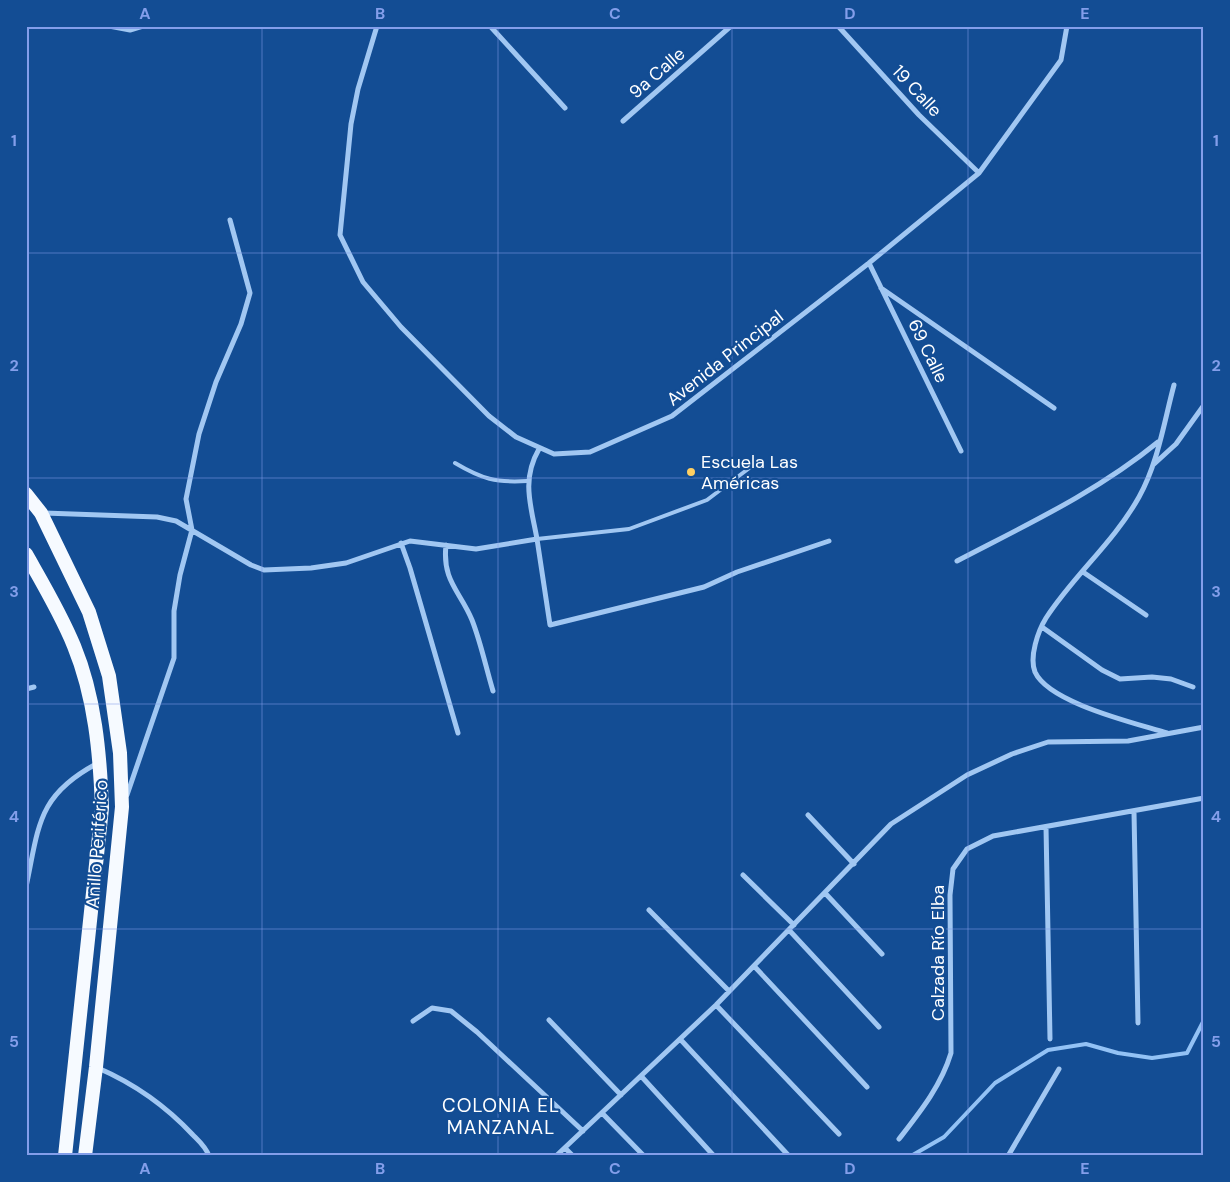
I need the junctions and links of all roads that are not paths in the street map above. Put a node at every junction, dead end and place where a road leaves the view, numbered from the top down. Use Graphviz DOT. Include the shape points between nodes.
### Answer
graph roads {
  1 [pos="108,26"];
  2 [pos="144,26"];
  3 [pos="378,26"];
  4 [pos="490,26"];
  5 [pos="731,26"];
  6 [pos="838,26"];
  7 [pos="1067,26"];
  8 [pos="565,108"];
  9 [pos="623,121"];
  10 [pos="979,173"];
  11 [pos="230,220"];
  12 [pos="869,263"];
  13 [pos="881,288"];
  14 [pos="1174,385"];
  15 [pos="1204,405"];
  16 [pos="1054,408"];
  17 [pos="1159,442"];
  18 [pos="540,449"];
  19 [pos="962,451"];
  20 [pos="756,463"];
  21 [pos="455,464"];
  22 [pos="1153,465"];
  23 [pos="527,481"];
  24 [pos="26,494"];
  25 [pos="41,513"];
  26 [pos="192,530"];
  27 [pos="537,538"];
  28 [pos="829,541"];
  29 [pos="400,543"];
  30 [pos="446,545"];
  31 [pos="26,554"];
  32 [pos="957,561"];
  33 [pos="1082,572"];
  34 [pos="1146,616"];
  35 [pos="1042,627"];
  36 [pos="34,687"];
  37 [pos="1193,688"];
  38 [pos="26,689"];
  39 [pos="493,692"];
  40 [pos="1204,727"];
  41 [pos="1167,733"];
  42 [pos="458,734"];
  43 [pos="100,761"];
  44 [pos="1204,798"];
  45 [pos="122,807"];
  46 [pos="1134,812"];
  47 [pos="808,815"];
  48 [pos="1046,827"];
  49 [pos="854,864"];
  50 [pos="744,875"];
  51 [pos="26,887"];
  52 [pos="825,893"];
  53 [pos="649,910"];
  54 [pos="794,925"];
  55 [pos="789,930"];
  56 [pos="882,954"];
  57 [pos="754,966"];
  58 [pos="729,991"];
  59 [pos="716,1005"];
  60 [pos="549,1020"];
  61 [pos="414,1021"];
  62 [pos="1138,1023"];
  63 [pos="879,1026"];
  64 [pos="680,1039"];
  65 [pos="1050,1039"];
  66 [pos="96,1067"];
  67 [pos="1059,1069"];
  68 [pos="641,1076"];
  69 [pos="867,1087"];
  70 [pos="620,1095"];
  71 [pos="602,1113"];
  72 [pos="582,1131"];
  73 [pos="839,1134"];
  74 [pos="899,1139"];
  75 [pos="565,1148"];
  76 [pos="65,1156"];
  77 [pos="85,1156"];
  78 [pos="209,1156"];
  79 [pos="556,1156"];
  80 [pos="573,1156"];
  81 [pos="644,1156"];
  82 [pos="714,1156"];
  83 [pos="788,1156"];
  84 [pos="1008,1156"];
  1 -- 2 [label="street" via="130,30"];
  3 -- 18 [label="street, Avenida Principal" via="358,89 351,124 340,235 363,282 401,326 489,416 516,437"];
  4 -- 8 [label="street"];
  5 -- 9 [label="street, 9a Calle"];
  6 -- 10 [label="street, 19 Calle" via="919,115"];
  7 -- 10 [label="street, Avenida Principal" via="1061,60"];
  10 -- 12 [label="street, Avenida Principal"];
  11 -- 26 [label="street" via="250,293 199,434 186,499"];
  12 -- 13 [label="street, 69 Calle"];
  12 -- 18 [label="street, Avenida Principal" via="672,416 590,452 554,454"];
  13 -- 16 [label="street"];
  13 -- 19 [label="street, 69 Calle"];
  14 -- 17 [label="street"];
  15 -- 22 [label="street" via="1176,444"];
  17 -- 22 [label="street"];
  17 -- 32 [label="street" via="1099,486"];
  18 -- 23 [label="street"];
  20 -- 27 [label="lane" via="707,500 629,529"];
  21 -- 23 [label="lane" via="503,483"];
  22 -- 33 [label="street" via="1139,497"];
  23 -- 27 [label="street"];
  24 -- 25 [label="highway, Anillo Periférico"];
  25 -- 26 [label="street" via="157,517 176,521"];
  25 -- 45 [label="highway, Anillo Periférico" via="89,612 109,676 120,753"];
  26 -- 29 [label="street" via="264,570 346,563"];
  26 -- 45 [label="street" via="174,611 174,658"];
  27 -- 28 [label="street" via="550,625 704,587 737,572"];
  27 -- 30 [label="street" via="476,549"];
  29 -- 30 [label="street"];
  29 -- 42 [label="street"];
  30 -- 39 [label="street" via="450,582 472,620"];
  31 -- 43 [label="highway, Anillo Periférico" via="74,647 86,681"];
  33 -- 34 [label="street"];
  33 -- 35 [label="street"];
  35 -- 37 [label="street" via="1102,670 1120,678 1170,679"];
  35 -- 41 [label="street" via="1032,664 1041,681 1088,709"];
  36 -- 38 [label="street"];
  40 -- 41 [label="street"];
  41 -- 49 [label="street" via="1128,741 1048,742 1012,754 967,774 891,824"];
  43 -- 51 [label="street" via="57,790 43,814"];
  43 -- 76 [label="highway, Anillo Periférico" via="102,808"];
  44 -- 46 [label="street, Calzada Río Elba"];
  45 -- 66 [label="highway, Anillo Periférico"];
  46 -- 48 [label="street, Calzada Río Elba"];
  46 -- 62 [label="street"];
  47 -- 49 [label="street"];
  48 -- 65 [label="street"];
  48 -- 74 [label="street, Calzada Río Elba" via="993,836 967,849 953,869 950,895 951,1053 945,1073 932,1096"];
  49 -- 52 [label="street"];
  50 -- 54 [label="street"];
  52 -- 54 [label="street"];
  52 -- 56 [label="street"];
  53 -- 58 [label="street"];
  54 -- 55 [label="street"];
  55 -- 57 [label="street"];
  55 -- 63 [label="street"];
  57 -- 58 [label="street"];
  57 -- 69 [label="street"];
  58 -- 59 [label="street"];
  59 -- 64 [label="street"];
  59 -- 73 [label="street"];
  60 -- 70 [label="street"];
  61 -- 72 [label="street" via="432,1008 451,1010 496,1048"];
  64 -- 68 [label="street"];
  64 -- 83 [label="street"];
  66 -- 77 [label="highway, Anillo Periférico"];
  66 -- 78 [label="street" via="127,1080 156,1099 208,1151"];
  67 -- 84 [label="street"];
  68 -- 70 [label="street"];
  68 -- 82 [label="street"];
  70 -- 71 [label="street"];
  71 -- 72 [label="street"];
  71 -- 81 [label="street"];
  72 -- 75 [label="street"];
  75 -- 79 [label="street"];
  75 -- 80 [label="street"];
}
